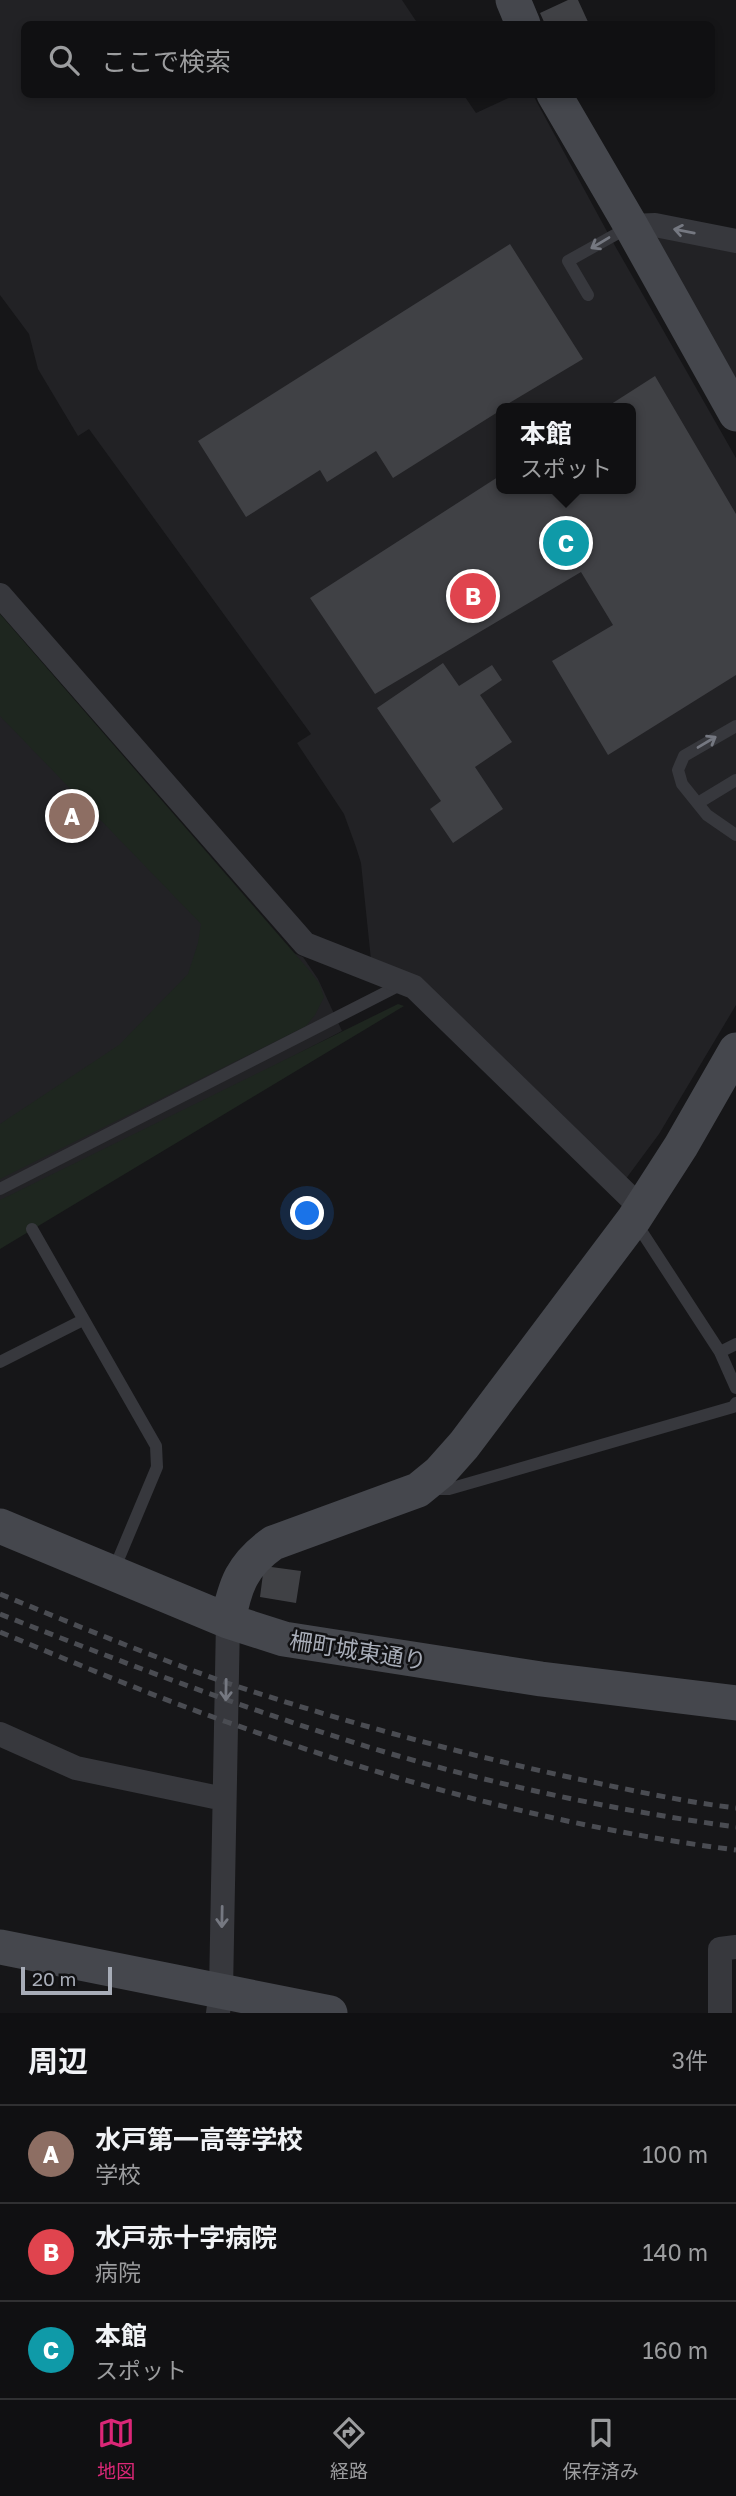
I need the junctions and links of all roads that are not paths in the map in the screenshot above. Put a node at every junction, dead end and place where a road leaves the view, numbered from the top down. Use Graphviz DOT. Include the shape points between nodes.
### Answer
graph roads {
  1 [pos="513,0"];
  2 [pos="522,21"];
  3 [pos="556,98"];
  4 [pos="631,226"];
  5 [pos="736,241"];
  6 [pos="588,295"];
  7 [pos="736,414"];
  8 [pos="0,595"];
  9 [pos="736,726"];
  10 [pos="736,780"];
  11 [pos="698,803"];
  12 [pos="736,835"];
  13 [pos="404,983"];
  14 [pos="736,1051"];
  15 [pos="0,1189"];
  16 [pos="637,1214"];
  17 [pos="32,1229"];
  18 [pos="83,1320"];
  19 [pos="736,1344"];
  20 [pos="720,1352"];
  21 [pos="0,1363"];
  22 [pos="736,1388"];
  23 [pos="736,1403"];
  24 [pos="418,1490"];
  25 [pos="0,1526"];
  26 [pos="113,1572"];
  27 [pos="228,1621"];
  28 [pos="736,1703"];
  29 [pos="0,1734"];
  30 [pos="224,1799"];
  31 [pos="0,1947"];
  32 [pos="736,1947"];
  33 [pos="219,2002"];
  34 [pos="330,2013"];
  35 [pos="720,2013"];
  1 -- 2 [label="street"];
  3 -- 4 [label="street"];
  5 -- 4 [label="street, one-way" via="655,225"];
  4 -- 6 [label="lane, one-way" via="568,261"];
  4 -- 7 [label="street"];
  8 -- 13 [label="street" via="305,944"];
  11 -- 9 [label="lane, one-way" via="682,784 678,770 684,756"];
  10 -- 11 [label="lane"];
  11 -- 12 [label="lane"];
  13 -- 15 [label="lane"];
  13 -- 16 [label="street" via="414,987"];
  14 -- 16 [label="street"];
  16 -- 20 [label="lane"];
  16 -- 24 [label="street" via="464,1445"];
  17 -- 18 [label="lane"];
  18 -- 21 [label="lane"];
  18 -- 26 [label="lane" via="156,1446 157,1466"];
  19 -- 20 [label="lane"];
  20 -- 22 [label="lane"];
  23 -- 24 [label="lane" via="449,1489"];
  24 -- 27 [label="street" via="273,1544 258,1554 234,1590"];
  25 -- 26 [label="street, 柵町城東通り"];
  26 -- 27 [label="street, 柵町城東通り"];
  27 -- 28 [label="street, 柵町城東通り" via="314,1645"];
  27 -- 30 [label="street, one-way"];
  29 -- 30 [label="street" via="76,1768"];
  30 -- 33 [label="street, one-way"];
  31 -- 33 [label="street"];
  32 -- 35 [label="street" via="720,1949"];
  33 -- 34 [label="street"];
}
